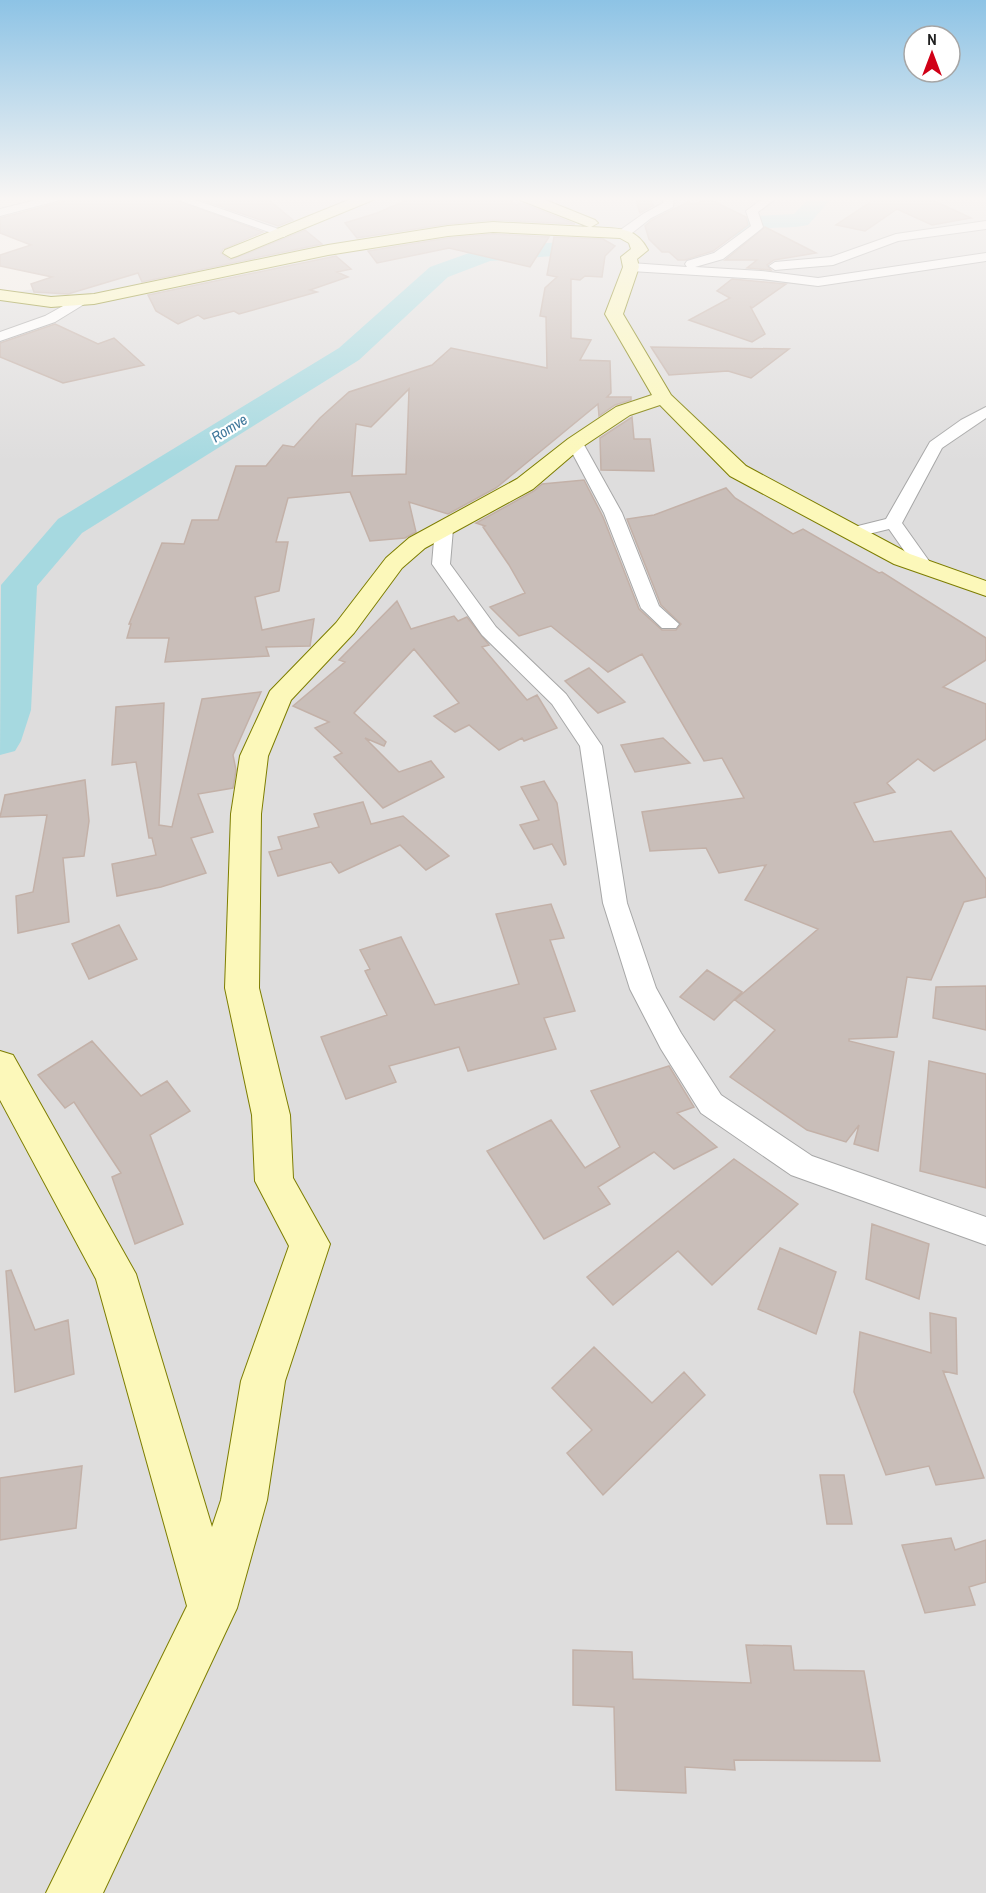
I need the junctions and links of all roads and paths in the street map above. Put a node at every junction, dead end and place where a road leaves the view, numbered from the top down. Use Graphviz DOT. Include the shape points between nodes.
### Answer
graph roads {
  1 [pos="151,285"];
  2 [pos="628,285"];
  3 [pos="0,295"];
  4 [pos="81,300"];
  5 [pos="0,337"];
  6 [pos="663,398"];
  7 [pos="986,412"];
  8 [pos="966,423"];
  9 [pos="986,426"];
  10 [pos="575,443"];
  11 [pos="893,523"];
  12 [pos="444,529"];
  13 [pos="852,533"];
  14 [pos="925,568"];
  15 [pos="986,589"];
  16 [pos="669,624"];
  17 [pos="0,1066"];
  18 [pos="986,1231"];
  19 [pos="212,1608"];
  20 [pos="74,1893"];
  1 -- 4 [label="main road"];
  2 -- 6 [label="main road" via="614,314"];
  3 -- 4 [label="main road" via="51,302"];
  4 -- 5 [label="street" via="50,319"];
  6 -- 10 [label="main road" via="623,411"];
  6 -- 13 [label="main road" via="738,471"];
  7 -- 8 [label="street"];
  8 -- 9 [label="street"];
  8 -- 11 [label="street" via="936,445"];
  10 -- 12 [label="main road" via="525,484"];
  10 -- 16 [label="street" via="613,513 651,608"];
  11 -- 13 [label="street"];
  11 -- 14 [label="street"];
  12 -- 18 [label="street" via="441,564 489,631 559,699 591,746 615,903 643,989 711,1104 802,1166"];
  12 -- 19 [label="main road" via="417,543 394,563 345,628 279,697 254,756 246,814 242,988 271,1115 274,1181 310,1244 263,1381 244,1500"];
  13 -- 14 [label="main road"];
  14 -- 15 [label="main road"];
  17 -- 19 [label="main road" via="115,1274"];
  19 -- 20 [label="main road"];
}
